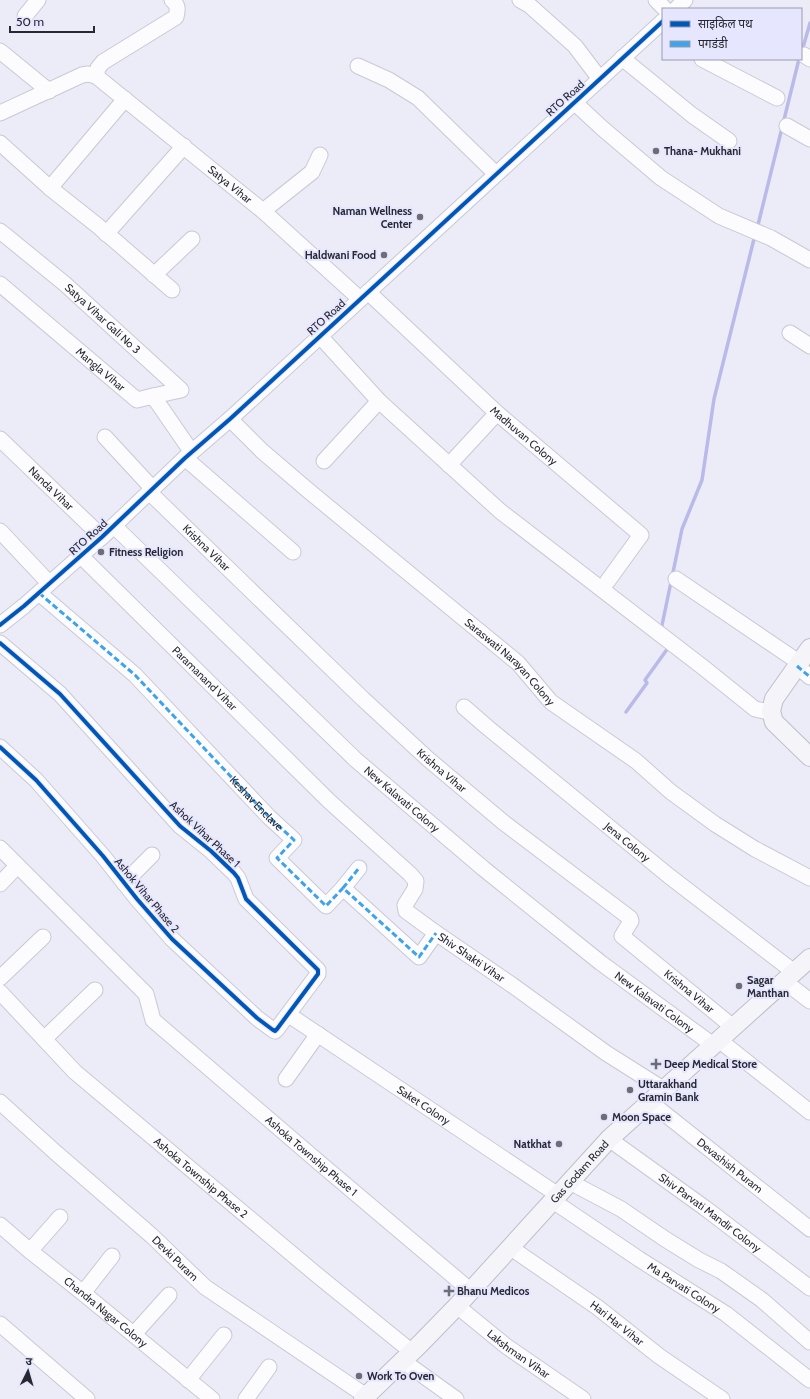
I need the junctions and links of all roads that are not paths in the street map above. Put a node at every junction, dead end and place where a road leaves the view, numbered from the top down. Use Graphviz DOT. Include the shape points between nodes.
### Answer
graph roads {
  1 [pos="38,0"];
  2 [pos="172,0"];
  3 [pos="520,0"];
  4 [pos="656,0"];
  5 [pos="685,0"];
  6 [pos="664,8"];
  7 [pos="677,8"];
  8 [pos="26,16"];
  9 [pos="661,27"];
  10 [pos="0,51"];
  11 [pos="622,58"];
  12 [pos="704,60"];
  13 [pos="358,66"];
  14 [pos="96,76"];
  15 [pos="600,79"];
  16 [pos="49,91"];
  17 [pos="777,98"];
  18 [pos="125,99"];
  19 [pos="574,102"];
  20 [pos="0,114"];
  21 [pos="787,126"];
  22 [pos="810,139"];
  23 [pos="729,141"];
  24 [pos="0,143"];
  25 [pos="184,146"];
  26 [pos="320,155"];
  27 [pos="496,174"];
  28 [pos="50,188"];
  29 [pos="263,211"];
  30 [pos="0,230"];
  31 [pos="106,234"];
  32 [pos="192,239"];
  33 [pos="810,260"];
  34 [pos="154,276"];
  35 [pos="0,284"];
  36 [pos="172,290"];
  37 [pos="364,296"];
  38 [pos="790,333"];
  39 [pos="319,335"];
  40 [pos="810,346"];
  41 [pos="153,396"];
  42 [pos="379,401"];
  43 [pos="497,413"];
  44 [pos="230,419"];
  45 [pos="105,437"];
  46 [pos="0,439"];
  47 [pos="188,454"];
  48 [pos="324,461"];
  49 [pos="449,465"];
  50 [pos="151,491"];
  51 [pos="114,526"];
  52 [pos="0,531"];
  53 [pos="102,537"];
  54 [pos="293,552"];
  55 [pos="81,556"];
  56 [pos="676,579"];
  57 [pos="607,582"];
  58 [pos="44,588"];
  59 [pos="0,625"];
  60 [pos="0,644"];
  61 [pos="810,648"];
  62 [pos="802,669"];
  63 [pos="464,707"];
  64 [pos="771,711"];
  65 [pos="0,747"];
  66 [pos="810,757"];
  67 [pos="328,801"];
  68 [pos="0,848"];
  69 [pos="152,855"];
  70 [pos="18,866"];
  71 [pos="359,868"];
  72 [pos="810,878"];
  73 [pos="124,883"];
  74 [pos="0,884"];
  75 [pos="342,888"];
  76 [pos="436,933"];
  77 [pos="42,937"];
  78 [pos="810,958"];
  79 [pos="789,976"];
  80 [pos="0,978"];
  81 [pos="95,990"];
  82 [pos="0,992"];
  83 [pos="810,1001"];
  84 [pos="289,1015"];
  85 [pos="733,1027"];
  86 [pos="318,1034"];
  87 [pos="44,1039"];
  88 [pos="716,1042"];
  89 [pos="286,1079"];
  90 [pos="663,1089"];
  91 [pos="0,1102"];
  92 [pos="650,1102"];
  93 [pos="810,1112"];
  94 [pos="609,1139"];
  95 [pos="561,1192"];
  96 [pos="60,1217"];
  97 [pos="0,1226"];
  98 [pos="810,1229"];
  99 [pos="511,1248"];
  100 [pos="30,1252"];
  101 [pos="112,1256"];
  102 [pos="810,1288"];
  103 [pos="471,1291"];
  104 [pos="83,1293"];
  105 [pos="169,1295"];
  106 [pos="457,1306"];
  107 [pos="0,1324"];
  108 [pos="134,1334"];
  109 [pos="224,1335"];
  110 [pos="810,1342"];
  111 [pos="408,1356"];
  112 [pos="269,1367"];
  113 [pos="188,1380"];
  114 [pos="810,1380"];
  115 [pos="364,1398"];
  116 [pos="87,1399"];
  117 [pos="212,1399"];
  118 [pos="246,1399"];
  119 [pos="456,1399"];
  120 [pos="583,1399"];
  121 [pos="722,1399"];
  1 -- 8 [label="street"];
  2 -- 14 [label="street" via="178,11 176,17 103,62"];
  3 -- 15 [label="street" via="529,5 574,46"];
  4 -- 6 [label="street"];
  5 -- 7 [label="street"];
  9 -- 11 [label="street, RTO Road"];
  10 -- 16 [label="street"];
  11 -- 15 [label="street, RTO Road"];
  11 -- 23 [label="street" via="675,102"];
  12 -- 17 [label="street"];
  13 -- 27 [label="street" via="389,80 418,98"];
  14 -- 16 [label="street" via="82,75"];
  14 -- 18 [label="street, Satya Vihar"];
  15 -- 19 [label="street, RTO Road"];
  16 -- 20 [label="street"];
  18 -- 25 [label="street, Satya Vihar"];
  18 -- 28 [label="street"];
  19 -- 27 [label="street, RTO Road"];
  19 -- 33 [label="street" via="661,178 719,216 771,238"];
  21 -- 22 [label="street"];
  24 -- 28 [label="street"];
  25 -- 29 [label="street, Satya Vihar"];
  25 -- 31 [label="street"];
  26 -- 29 [label="street" via="312,172"];
  27 -- 37 [label="street, RTO Road"];
  28 -- 31 [label="street"];
  29 -- 37 [label="street, Satya Vihar"];
  30 -- 41 [label="street, Satya Vihar Gali No 3" via="65,284 181,390"];
  31 -- 34 [label="street"];
  32 -- 34 [label="street"];
  34 -- 36 [label="street"];
  35 -- 41 [label="street, Mangla Vihar" via="137,400"];
  37 -- 39 [label="street, RTO Road"];
  37 -- 43 [label="street, Madhuvan Colony"];
  38 -- 40 [label="street"];
  39 -- 42 [label="street"];
  39 -- 44 [label="street, RTO Road"];
  41 -- 47 [label="street"];
  42 -- 48 [label="street"];
  42 -- 49 [label="street"];
  43 -- 49 [label="street"];
  43 -- 57 [label="street, Madhuvan Colony" via="641,535"];
  44 -- 47 [label="street, RTO Road"];
  44 -- 72 [label="street, Saraswati Narayan Colony" via="262,451 310,492 518,663 551,702 636,761 671,792 714,824 754,849"];
  45 -- 50 [label="street"];
  46 -- 53 [label="street, Nanda Vihar"];
  47 -- 50 [label="street, RTO Road"];
  47 -- 54 [label="street"];
  49 -- 64 [label="street" via="500,511 755,709"];
  50 -- 51 [label="street, RTO Road"];
  50 -- 85 [label="street, Krishna Vihar" via="363,699 428,759 503,822 630,918 631,921 622,936"];
  51 -- 53 [label="street, RTO Road"];
  51 -- 88 [label="street, New Kalavati Colony" via="356,760 484,869 589,953"];
  52 -- 58 [label="street"];
  53 -- 55 [label="street, RTO Road"];
  55 -- 58 [label="street, RTO Road"];
  55 -- 67 [label="street, Paramanand Vihar"];
  56 -- 62 [label="street"];
  58 -- 59 [label="street, RTO Road"];
  58 -- 75 [label="street, Keshav Enclave" via="135,675 269,817 294,840 277,858 326,906"];
  60 -- 84 [label="street, Ashok Vihar Phase 1" via="60,694 180,826 211,850 234,873 246,898 318,970 318,974"];
  61 -- 62 [label="main road"];
  62 -- 64 [label="main road" via="774,699"];
  63 -- 79 [label="street, Jena Colony" via="669,876 728,920"];
  64 -- 66 [label="main road" via="774,722"];
  65 -- 73 [label="street, Ashok Vihar Phase 2" via="36,780"];
  67 -- 76 [label="street, Shiv Shakti Vihar" via="413,877 416,881 415,889 405,905 406,911"];
  68 -- 70 [label="street"];
  69 -- 73 [label="street"];
  70 -- 74 [label="street"];
  70 -- 103 [label="street, Ashoka Township Phase 1" via="146,994 153,1020"];
  71 -- 75 [label="street"];
  73 -- 84 [label="street, Ashok Vihar Phase 2" via="172,939 257,1018 275,1031"];
  75 -- 76 [label="street" via="417,957"];
  76 -- 90 [label="street, Shiv Shakti Vihar" via="606,1053"];
  77 -- 80 [label="street"];
  78 -- 79 [label="main road, Gas Godam Road"];
  79 -- 83 [label="street, Jena Colony"];
  79 -- 85 [label="main road, Gas Godam Road"];
  81 -- 87 [label="street"];
  82 -- 87 [label="street, Ashoka Township Phase 2"];
  84 -- 86 [label="street, Saket Colony"];
  85 -- 88 [label="main road, Gas Godam Road"];
  86 -- 89 [label="street"];
  86 -- 95 [label="street, Saket Colony"];
  87 -- 111 [label="street, Ashoka Township Phase 2" via="75,1072 317,1274"];
  88 -- 90 [label="main road, Gas Godam Road"];
  88 -- 93 [label="street, New Kalavati Colony"];
  90 -- 92 [label="main road, Gas Godam Road"];
  91 -- 115 [label="street, Devki Puram" via="152,1236 205,1287"];
  92 -- 94 [label="main road, Gas Godam Road"];
  92 -- 98 [label="street, Devashish Puram"];
  94 -- 95 [label="main road, Gas Godam Road"];
  94 -- 102 [label="street, Shiv Parvati Mandir Colony"];
  95 -- 99 [label="main road, Gas Godam Road"];
  95 -- 110 [label="street" via="621,1209 665,1239 721,1271 762,1300"];
  95 -- 114 [label="street, Ma Parvati Colony" via="639,1259 726,1314"];
  96 -- 100 [label="street"];
  97 -- 100 [label="street, Chandra Nagar Colony"];
  99 -- 103 [label="main road, Gas Godam Road"];
  99 -- 121 [label="street, Hari Har Vihar" via="597,1306 659,1356"];
  100 -- 104 [label="street, Chandra Nagar Colony"];
  101 -- 104 [label="street"];
  103 -- 106 [label="main road, Gas Godam Road"];
  104 -- 108 [label="street, Chandra Nagar Colony"];
  105 -- 108 [label="street"];
  106 -- 111 [label="main road, Gas Godam Road"];
  106 -- 120 [label="street, Lakshman Vihar" via="506,1346"];
  107 -- 116 [label="street"];
  108 -- 113 [label="street, Chandra Nagar Colony"];
  109 -- 113 [label="street"];
  111 -- 115 [label="main road, Gas Godam Road"];
  111 -- 119 [label="street, Ashoka Township Phase 2"];
  112 -- 118 [label="street"];
  113 -- 117 [label="street, Chandra Nagar Colony"];
}
